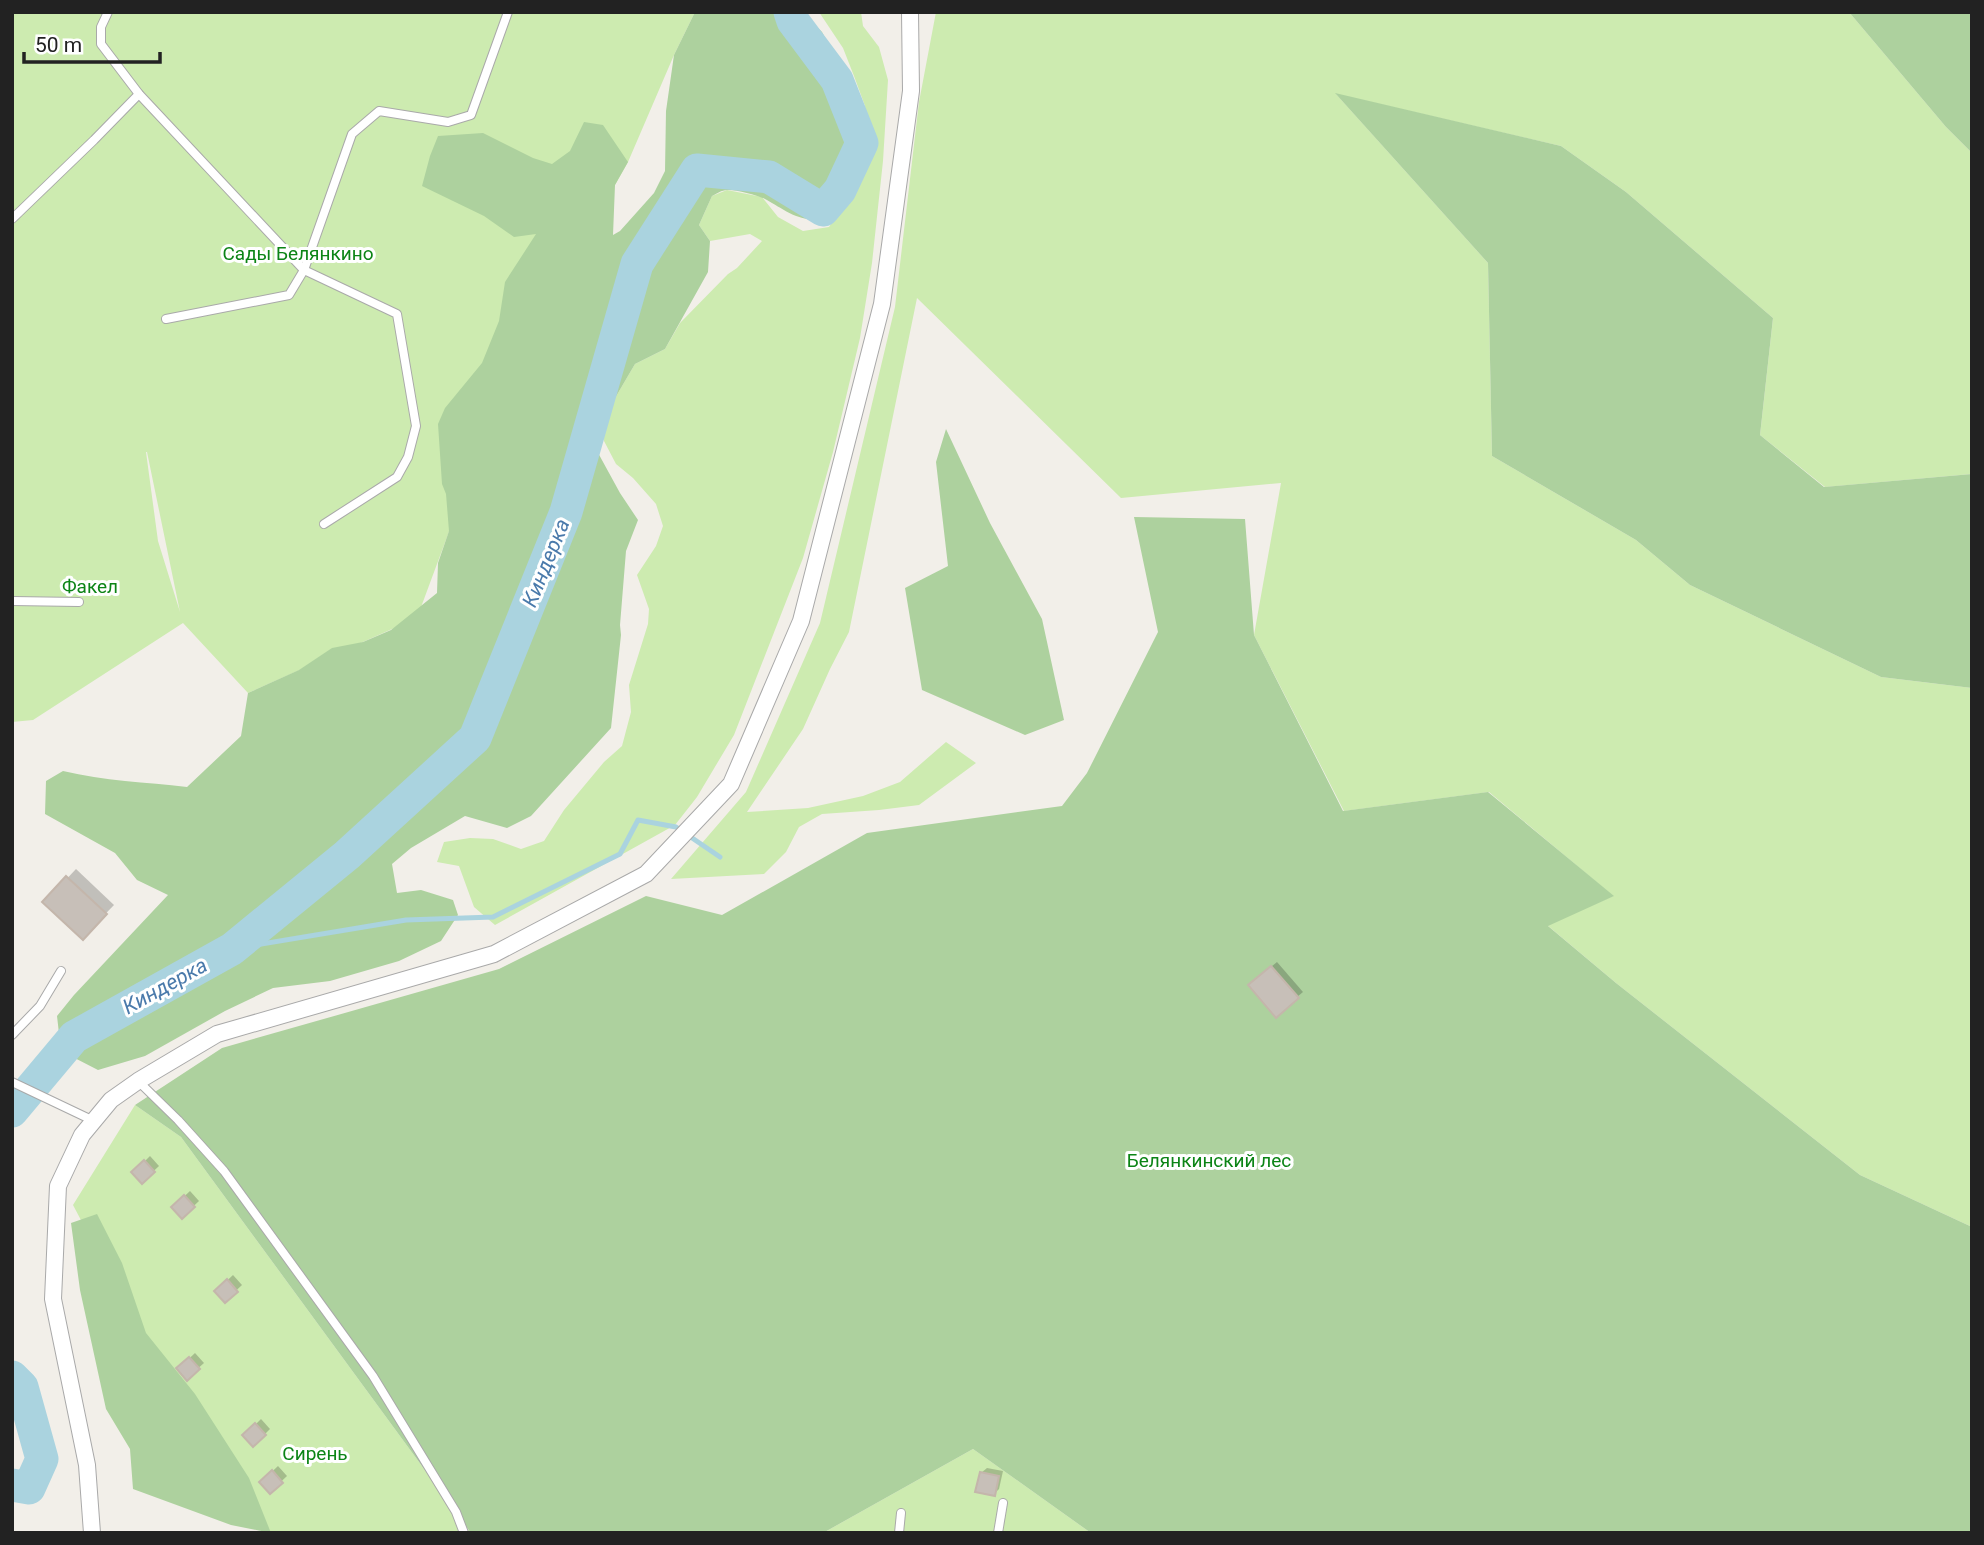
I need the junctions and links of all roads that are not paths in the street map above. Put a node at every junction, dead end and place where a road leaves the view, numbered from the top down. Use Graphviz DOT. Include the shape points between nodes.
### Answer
graph roads {
  1 [pos="108,12"];
  2 [pos="508,12"];
  3 [pos="910,12"];
  4 [pos="139,94"];
  5 [pos="12,219"];
  6 [pos="304,270"];
  7 [pos="166,318"];
  8 [pos="324,524"];
  9 [pos="12,600"];
  10 [pos="79,602"];
  11 [pos="61,971"];
  12 [pos="12,1035"];
  13 [pos="138,1081"];
  14 [pos="12,1082"];
  15 [pos="93,1121"];
  16 [pos="1003,1503"];
  17 [pos="901,1513"];
  18 [pos="92,1533"];
  19 [pos="464,1533"];
  20 [pos="899,1533"];
  21 [pos="999,1533"];
  1 -- 4 [label="lane" via="101,27 101,44"];
  2 -- 6 [label="lane" via="471,115 448,122 379,111 352,134"];
  3 -- 13 [label="street" via="911,91 882,304 801,621 731,784 646,874 494,954 217,1034"];
  4 -- 5 [label="lane"];
  4 -- 6 [label="lane"];
  6 -- 7 [label="lane" via="289,295"];
  6 -- 8 [label="lane" via="397,314 416,426 397,477"];
  9 -- 10 [label="lane"];
  11 -- 12 [label="lane" via="40,1006"];
  13 -- 15 [label="street" via="111,1100"];
  13 -- 19 [label="lane" via="224,1171 373,1376 456,1512"];
  14 -- 15 [label="lane"];
  15 -- 18 [label="street" via="58,1186 53,1298 87,1465"];
  16 -- 21 [label="lane"];
  17 -- 20 [label="lane"];
}
